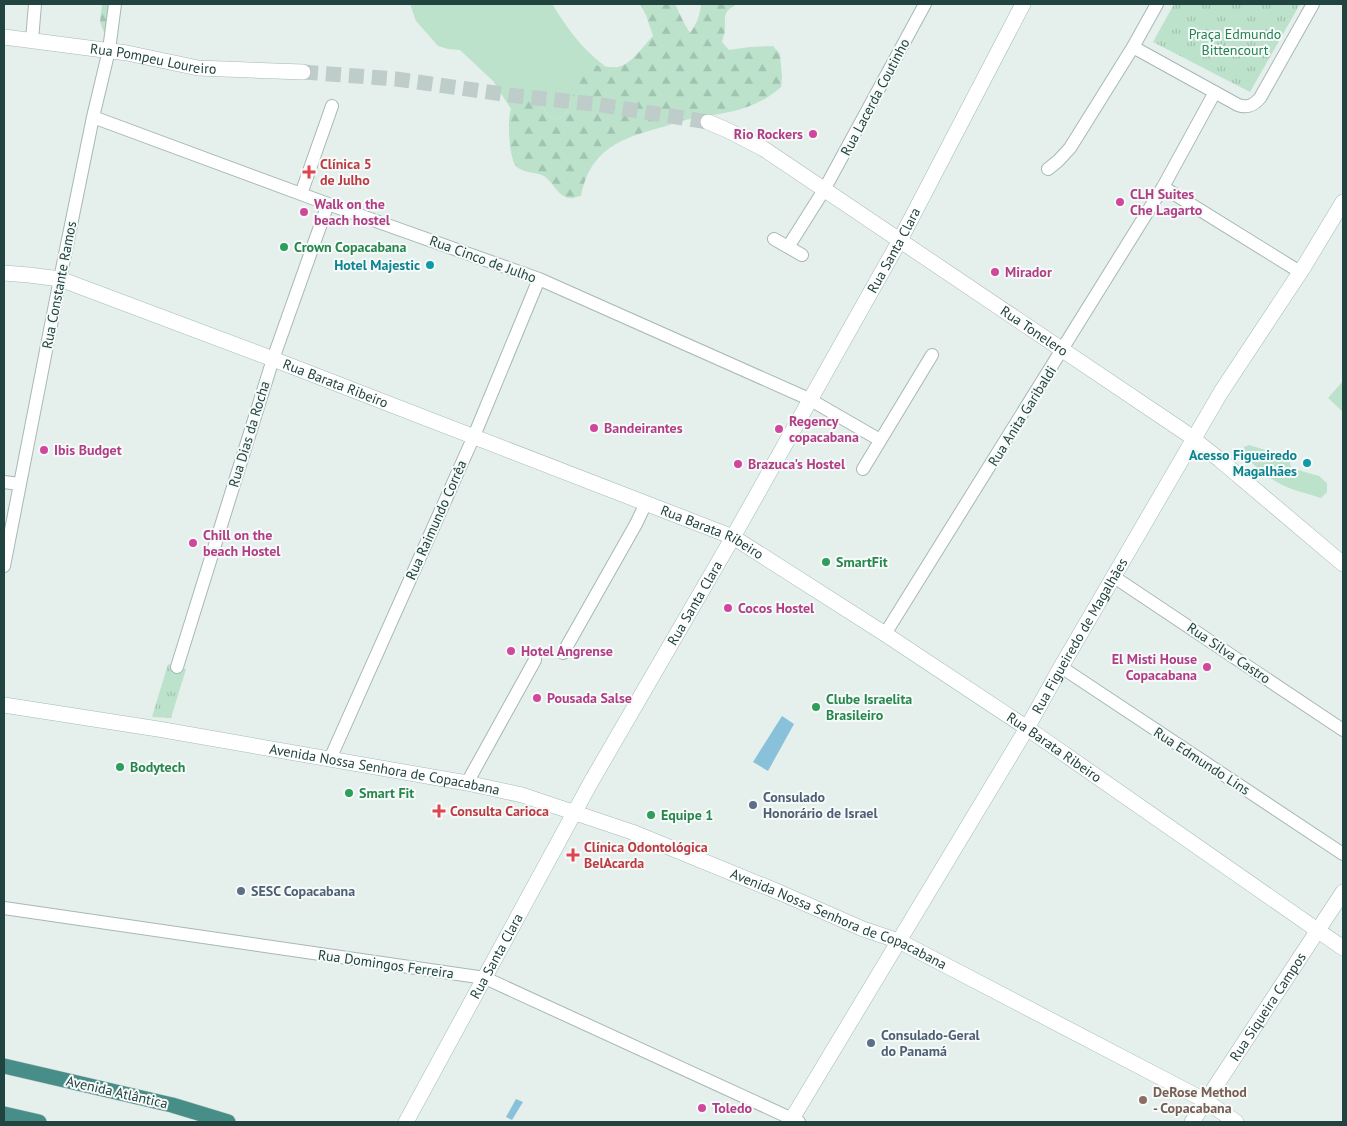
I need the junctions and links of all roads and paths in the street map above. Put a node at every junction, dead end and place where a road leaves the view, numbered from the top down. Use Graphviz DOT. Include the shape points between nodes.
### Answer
graph roads {
  1 [pos="35,4"];
  2 [pos="115,4"];
  3 [pos="925,4"];
  4 [pos="1023,4"];
  5 [pos="1157,4"];
  6 [pos="1313,4"];
  7 [pos="4,37"];
  8 [pos="32,40"];
  9 [pos="1133,47"];
  10 [pos="109,50"];
  11 [pos="303,72"];
  12 [pos="1215,92"];
  13 [pos="332,106"];
  14 [pos="93,117"];
  15 [pos="708,122"];
  16 [pos="1048,168"];
  17 [pos="1163,187"];
  18 [pos="824,190"];
  19 [pos="301,194"];
  20 [pos="1343,202"];
  21 [pos="328,204"];
  22 [pos="774,239"];
  23 [pos="900,240"];
  24 [pos="788,247"];
  25 [pos="802,255"];
  26 [pos="1300,272"];
  27 [pos="4,273"];
  28 [pos="539,279"];
  29 [pos="60,280"];
  30 [pos="1062,349"];
  31 [pos="932,355"];
  32 [pos="273,359"];
  33 [pos="809,399"];
  34 [pos="474,436"];
  35 [pos="1193,439"];
  36 [pos="880,440"];
  37 [pos="863,469"];
  38 [pos="4,482"];
  39 [pos="19,484"];
  40 [pos="646,503"];
  41 [pos="733,537"];
  42 [pos="1343,564"];
  43 [pos="4,566"];
  44 [pos="1114,576"];
  45 [pos="885,634"];
  46 [pos="563,653"];
  47 [pos="535,660"];
  48 [pos="176,667"];
  49 [pos="1061,667"];
  50 [pos="4,705"];
  51 [pos="1027,728"];
  52 [pos="1343,730"];
  53 [pos="330,759"];
  54 [pos="467,783"];
  55 [pos="575,812"];
  56 [pos="1343,854"];
  57 [pos="1343,892"];
  58 [pos="4,908"];
  59 [pos="1318,931"];
  60 [pos="899,942"];
  61 [pos="1343,948"];
  62 [pos="485,978"];
  63 [pos="4,1066"];
  64 [pos="1206,1102"];
  65 [pos="4,1114"];
  66 [pos="793,1121"];
  67 [pos="39,1122"];
  68 [pos="228,1122"];
  69 [pos="406,1122"];
  70 [pos="1192,1122"];
  71 [pos="1236,1122"];
  1 -- 8 [label="street"];
  2 -- 10 [label="street, Rua Constante Ramos"];
  3 -- 18 [label="street, Rua Lacerda Coutinho"];
  4 -- 23 [label="main road, Rua Santa Clara"];
  5 -- 9 [label="street"];
  6 -- 12 [label="street" via="1256,102 1243,107"];
  7 -- 8 [label="main road, Rua Pompeu Loureiro"];
  8 -- 10 [label="main road, Rua Pompeu Loureiro"];
  9 -- 12 [label="street"];
  9 -- 16 [label="street" via="1070,148"];
  10 -- 11 [label="main road, Rua Pompeu Loureiro" via="198,68"];
  10 -- 14 [label="street, Rua Constante Ramos"];
  12 -- 17 [label="street, Rua Anita Garibaldi"];
  13 -- 19 [label="street"];
  14 -- 19 [label="street, Rua Cinco de Julho"];
  14 -- 29 [label="street, Rua Constante Ramos"];
  15 -- 18 [label="main road, Rua Tonelero" via="764,150"];
  17 -- 26 [label="street"];
  17 -- 30 [label="street, Rua Anita Garibaldi"];
  18 -- 23 [label="main road, Rua Tonelero"];
  18 -- 24 [label="street, Rua Lacerda Coutinho"];
  19 -- 21 [label="street, Rua Cinco de Julho"];
  20 -- 26 [label="main road, Rua Figueiredo de Magalhães"];
  21 -- 28 [label="street, Rua Cinco de Julho"];
  21 -- 32 [label="street, Rua Dias da Rocha"];
  22 -- 24 [label="street"];
  23 -- 30 [label="main road, Rua Tonelero"];
  23 -- 33 [label="main road, Rua Santa Clara"];
  24 -- 25 [label="street"];
  26 -- 35 [label="main road, Rua Figueiredo de Magalhães"];
  27 -- 29 [label="main road, Rua Barata Ribeiro"];
  28 -- 33 [label="street, Rua Cinco de Julho"];
  28 -- 34 [label="street, Rua Raimundo Corrêa"];
  29 -- 32 [label="main road, Rua Barata Ribeiro"];
  29 -- 39 [label="street, Rua Constante Ramos"];
  30 -- 35 [label="main road, Rua Tonelero"];
  30 -- 45 [label="street, Rua Anita Garibaldi"];
  31 -- 36 [label="street"];
  32 -- 34 [label="main road, Rua Barata Ribeiro"];
  32 -- 48 [label="street, Rua Dias da Rocha"];
  33 -- 36 [label="street, Rua Cinco de Julho"];
  33 -- 41 [label="main road, Rua Santa Clara"];
  34 -- 40 [label="main road, Rua Barata Ribeiro"];
  34 -- 53 [label="street, Rua Raimundo Corrêa"];
  35 -- 42 [label="main road, Rua Tonelero"];
  35 -- 44 [label="main road, Rua Figueiredo de Magalhães"];
  36 -- 37 [label="street"];
  38 -- 39 [label="street"];
  39 -- 43 [label="street, Rua Constante Ramos"];
  40 -- 41 [label="main road, Rua Barata Ribeiro"];
  40 -- 46 [label="street"];
  41 -- 45 [label="main road, Rua Barata Ribeiro"];
  41 -- 55 [label="main road, Rua Santa Clara"];
  44 -- 49 [label="main road, Rua Figueiredo de Magalhães"];
  44 -- 52 [label="street, Rua Silva Castro"];
  45 -- 51 [label="main road, Rua Barata Ribeiro"];
  47 -- 54 [label="street"];
  49 -- 51 [label="main road, Rua Figueiredo de Magalhães"];
  49 -- 56 [label="street, Rua Edmundo Lins"];
  50 -- 53 [label="main road, Avenida Nossa Senhora de Copacabana"];
  51 -- 59 [label="main road, Rua Barata Ribeiro"];
  51 -- 60 [label="main road, Rua Figueiredo de Magalhães"];
  53 -- 54 [label="main road, Avenida Nossa Senhora de Copacabana"];
  54 -- 55 [label="main road, Avenida Nossa Senhora de Copacabana" via="522,795"];
  55 -- 60 [label="main road, Avenida Nossa Senhora de Copacabana"];
  55 -- 62 [label="main road, Rua Santa Clara"];
  57 -- 59 [label="main road, Rua Siqueira Campos"];
  58 -- 62 [label="street, Rua Domingos Ferreira"];
  59 -- 61 [label="main road, Rua Barata Ribeiro"];
  59 -- 64 [label="main road, Rua Siqueira Campos"];
  60 -- 64 [label="main road, Avenida Nossa Senhora de Copacabana"];
  60 -- 66 [label="main road, Rua Figueiredo de Magalhães"];
  62 -- 66 [label="street, Rua Domingos Ferreira"];
  62 -- 69 [label="main road, Rua Santa Clara"];
  63 -- 68 [label="highway, Avenida Atlântica"];
  64 -- 70 [label="main road, Rua Siqueira Campos"];
  64 -- 71 [label="main road, Avenida Nossa Senhora de Copacabana"];
  65 -- 67 [label="highway"];
}
